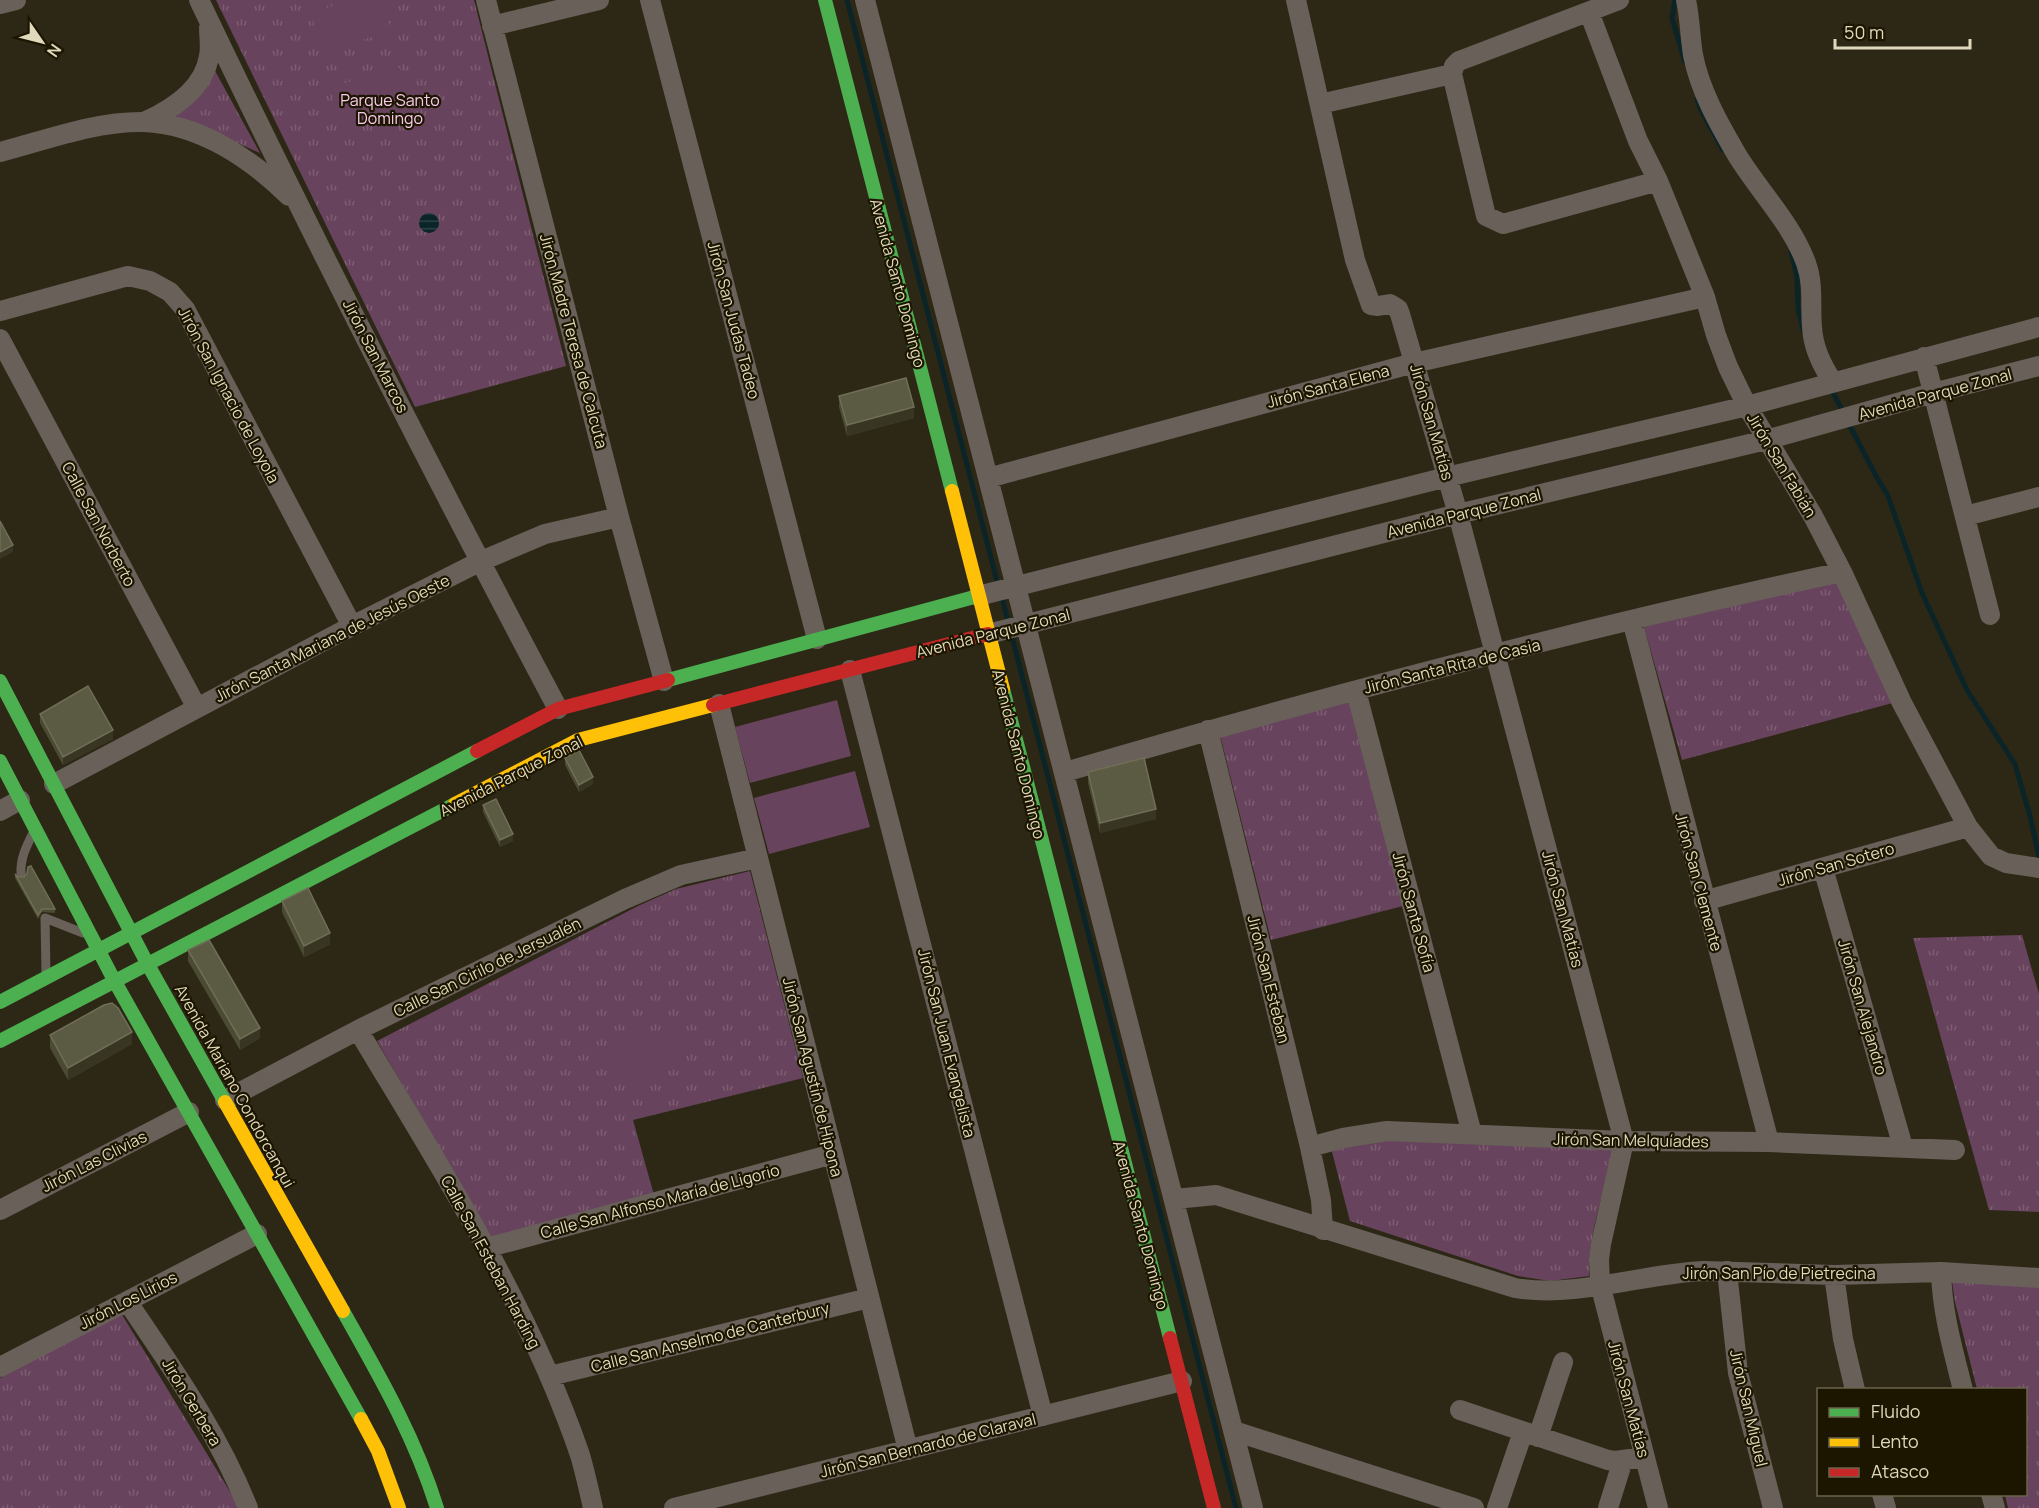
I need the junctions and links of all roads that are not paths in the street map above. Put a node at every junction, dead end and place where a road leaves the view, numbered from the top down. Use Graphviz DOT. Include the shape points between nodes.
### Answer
graph roads {
  1 [pos="16,0"];
  2 [pos="199,0"];
  3 [pos="486,0"];
  4 [pos="599,0"];
  5 [pos="650,0"];
  6 [pos="825,0"];
  7 [pos="865,0"];
  8 [pos="1296,0"];
  9 [pos="1620,0"];
  10 [pos="1686,0"];
  11 [pos="0,4"];
  12 [pos="1589,12"];
  13 [pos="209,22"];
  14 [pos="492,26"];
  15 [pos="1452,74"];
  16 [pos="1320,104"];
  17 [pos="144,122"];
  18 [pos="0,152"];
  19 [pos="1658,181"];
  20 [pos="300,206"];
  21 [pos="1705,297"];
  22 [pos="0,310"];
  23 [pos="2039,327"];
  24 [pos="0,339"];
  25 [pos="1924,357"];
  26 [pos="1414,363"];
  27 [pos="2039,366"];
  28 [pos="1833,382"];
  29 [pos="1933,393"];
  30 [pos="1747,406"];
  31 [pos="1766,440"];
  32 [pos="1447,477"];
  33 [pos="988,478"];
  34 [pos="2039,497"];
  35 [pos="1458,514"];
  36 [pos="1965,516"];
  37 [pos="619,517"];
  38 [pos="479,562"];
  39 [pos="1842,572"];
  40 [pos="1016,586"];
  41 [pos="978,596"];
  42 [pos="1990,615"];
  43 [pos="1632,620"];
  44 [pos="1026,624"];
  45 [pos="352,626"];
  46 [pos="988,634"];
  47 [pos="817,639"];
  48 [pos="1496,655"];
  49 [pos="850,669"];
  50 [pos="0,681"];
  51 [pos="664,681"];
  52 [pos="1356,691"];
  53 [pos="719,704"];
  54 [pos="197,708"];
  55 [pos="558,710"];
  56 [pos="1208,730"];
  57 [pos="0,761"];
  58 [pos="1065,772"];
  59 [pos="54,784"];
  60 [pos="21,800"];
  61 [pos="0,811"];
  62 [pos="69,812"];
  63 [pos="44,824"];
  64 [pos="1968,827"];
  65 [pos="758,858"];
  66 [pos="1823,868"];
  67 [pos="2039,868"];
  68 [pos="21,874"];
  69 [pos="1704,901"];
  70 [pos="182,926"];
  71 [pos="132,933"];
  72 [pos="91,936"];
  73 [pos="99,950"];
  74 [pos="147,963"];
  75 [pos="46,978"];
  76 [pos="114,980"];
  77 [pos="0,1002"];
  78 [pos="358,1030"];
  79 [pos="0,1041"];
  80 [pos="225,1100"];
  81 [pos="189,1112"];
  82 [pos="1472,1134"];
  83 [pos="1624,1141"];
  84 [pos="1769,1142"];
  85 [pos="1310,1147"];
  86 [pos="1903,1147"];
  87 [pos="1955,1150"];
  88 [pos="833,1154"];
  89 [pos="1175,1199"];
  90 [pos="0,1210"];
  91 [pos="1323,1230"];
  92 [pos="257,1234"];
  93 [pos="486,1248"];
  94 [pos="1727,1270"];
  95 [pos="1941,1272"];
  96 [pos="1834,1275"];
  97 [pos="2039,1278"];
  98 [pos="1599,1284"];
  99 [pos="869,1298"];
  100 [pos="127,1301"];
  101 [pos="1563,1362"];
  102 [pos="0,1366"];
  103 [pos="550,1376"];
  104 [pos="1182,1381"];
  105 [pos="1855,1388"];
  106 [pos="1963,1388"];
  107 [pos="1460,1410"];
  108 [pos="1043,1416"];
  109 [pos="1234,1431"];
  110 [pos="1531,1435"];
  111 [pos="908,1450"];
  112 [pos="1645,1457"];
  113 [pos="1623,1460"];
  114 [pos="426,1472"];
  115 [pos="400,1482"];
  116 [pos="248,1508"];
  117 [pos="399,1508"];
  118 [pos="437,1508"];
  119 [pos="593,1508"];
  120 [pos="675,1508"];
  121 [pos="1214,1508"];
  122 [pos="1253,1508"];
  123 [pos="1473,1508"];
  124 [pos="1497,1508"];
  125 [pos="1608,1508"];
  126 [pos="1658,1508"];
  127 [pos="1773,1508"];
  1 -- 11 [label="street"];
  2 -- 13 [label="street, Jirón San Marcos"];
  3 -- 14 [label="street, Jirón Madre Teresa de Calcuta"];
  4 -- 14 [label="street"];
  5 -- 47 [label="street, Jirón San Judas Tadeo"];
  6 -- 41 [label="main road, Avenida Santo Domingo"];
  7 -- 33 [label="street"];
  8 -- 16 [label="street"];
  9 -- 12 [label="street"];
  10 -- 28 [label="street" via="1697,72 1712,109 1739,157 1794,237 1807,266 1815,346"];
  12 -- 15 [label="street" via="1459,61"];
  12 -- 19 [label="street, Jirón San Fabián" via="1638,141"];
  13 -- 17 [label="street" via="209,57 201,77 183,99"];
  13 -- 20 [label="street, Jirón San Marcos"];
  14 -- 37 [label="street, Jirón Madre Teresa de Calcuta"];
  15 -- 16 [label="street"];
  15 -- 19 [label="street" via="1486,216 1493,221 1503,224"];
  16 -- 26 [label="street, Jirón San Matías" via="1365,290 1374,307 1395,306"];
  17 -- 18 [label="street" via="96,128"];
  17 -- 20 [label="street" via="188,130 224,146 259,169"];
  19 -- 21 [label="street, Jirón San Fabián"];
  20 -- 38 [label="street, Jirón San Marcos"];
  21 -- 26 [label="street, Jirón Santa Elena"];
  21 -- 30 [label="street, Jirón San Fabián" via="1716,335"];
  22 -- 45 [label="street, Jirón San Ignacio de Loyola" via="128,276 150,281 170,292 185,309"];
  23 -- 25 [label="street, Avenida Parque Zonal"];
  24 -- 54 [label="street, Calle San Norberto"];
  25 -- 28 [label="street, Avenida Parque Zonal"];
  25 -- 29 [label="street"];
  26 -- 32 [label="street, Jirón San Matías"];
  26 -- 33 [label="street, Jirón Santa Elena"];
  27 -- 29 [label="street, Avenida Parque Zonal"];
  28 -- 30 [label="street, Avenida Parque Zonal"];
  29 -- 31 [label="street, Avenida Parque Zonal"];
  29 -- 36 [label="street"];
  30 -- 31 [label="street, Jirón San Fabián"];
  30 -- 32 [label="street, Avenida Parque Zonal"];
  31 -- 35 [label="street, Avenida Parque Zonal"];
  31 -- 39 [label="street, Jirón San Fabián"];
  32 -- 35 [label="street, Jirón San Matías"];
  32 -- 40 [label="street, Avenida Parque Zonal"];
  33 -- 40 [label="street"];
  34 -- 36 [label="street"];
  35 -- 44 [label="street, Avenida Parque Zonal"];
  35 -- 48 [label="street, Jirón San Matías"];
  36 -- 42 [label="street"];
  37 -- 38 [label="street, Jirón Santa Mariana de Jesús Oeste" via="545,534"];
  37 -- 51 [label="street, Jirón Madre Teresa de Calcuta"];
  38 -- 45 [label="street, Jirón Santa Mariana de Jesús Oeste"];
  38 -- 55 [label="street, Jirón San Marcos"];
  39 -- 43 [label="street, Jirón Santa Rita de Casia"];
  39 -- 64 [label="street, Jirón San Fabián" via="1902,703"];
  40 -- 41 [label="street, Avenida Parque Zonal"];
  40 -- 44 [label="street"];
  41 -- 46 [label="main road, Avenida Santo Domingo"];
  41 -- 47 [label="main road, Avenida Parque Zonal"];
  43 -- 48 [label="street, Jirón Santa Rita de Casia"];
  43 -- 69 [label="street, Jirón San Clemente"];
  44 -- 46 [label="street, Avenida Parque Zonal"];
  44 -- 58 [label="street"];
  45 -- 54 [label="street, Jirón Santa Mariana de Jesús Oeste"];
  46 -- 49 [label="main road, Avenida Parque Zonal"];
  46 -- 104 [label="main road, Avenida Santo Domingo"];
  47 -- 51 [label="main road, Avenida Parque Zonal"];
  48 -- 52 [label="street, Jirón Santa Rita de Casia"];
  48 -- 83 [label="street, Jirón San Matías"];
  49 -- 53 [label="main road, Avenida Parque Zonal"];
  49 -- 108 [label="street, Jirón San Juan Evangelista"];
  50 -- 59 [label="main road, Avenida Mariano Condorcanqui"];
  51 -- 55 [label="main road, Avenida Parque Zonal"];
  52 -- 56 [label="street, Jirón Santa Rita de Casia"];
  52 -- 82 [label="street, Jirón Santa Sofía"];
  53 -- 65 [label="street, Jirón San Agustín de Hipona"];
  53 -- 70 [label="main road, Avenida Parque Zonal" via="578,740"];
  54 -- 59 [label="street, Jirón Santa Mariana de Jesús Oeste"];
  55 -- 70 [label="main road, Avenida Parque Zonal"];
  56 -- 58 [label="street, Jirón Santa Rita de Casia"];
  56 -- 85 [label="street, Jirón San Esteban"];
  57 -- 60 [label="main road"];
  58 -- 89 [label="street"];
  59 -- 62 [label="main road, Avenida Mariano Condorcanqui"];
  60 -- 61 [label="street"];
  60 -- 63 [label="main road"];
  62 -- 63 [label="main road"];
  62 -- 71 [label="main road, Avenida Mariano Condorcanqui"];
  63 -- 68 [label="lane" via="23,855"];
  63 -- 72 [label="main road"];
  64 -- 66 [label="street, Jirón San Sotero"];
  64 -- 67 [label="street, Jirón San Fabián" via="1991,856 2006,863"];
  65 -- 78 [label="street, Calle San Cirilo de Jersualén" via="681,875 657,885"];
  65 -- 88 [label="street, Jirón San Agustín de Hipona"];
  66 -- 69 [label="street, Jirón San Sotero"];
  66 -- 86 [label="street, Jirón San Alejandro"];
  69 -- 84 [label="street, Jirón San Clemente"];
  70 -- 71 [label="main road, Avenida Parque Zonal"];
  70 -- 74 [label="main road, Avenida Parque Zonal"];
  71 -- 73 [label="main road, Avenida Parque Zonal"];
  71 -- 74 [label="main road, Avenida Mariano Condorcanqui"];
  72 -- 73 [label="main road"];
  72 -- 75 [label="lane" via="45,918"];
  73 -- 75 [label="main road, Avenida Parque Zonal"];
  73 -- 76 [label="main road"];
  74 -- 76 [label="main road, Avenida Parque Zonal"];
  74 -- 80 [label="main road, Avenida Mariano Condorcanqui"];
  75 -- 77 [label="main road, Avenida Parque Zonal"];
  76 -- 79 [label="main road, Avenida Parque Zonal"];
  76 -- 81 [label="main road"];
  78 -- 80 [label="street, Calle San Cirilo de Jersualén"];
  78 -- 93 [label="street, Calle San Esteban Harding"];
  80 -- 114 [label="main road, Avenida Mariano Condorcanqui" via="398,1409"];
  81 -- 90 [label="street, Jirón Las Clivias"];
  81 -- 92 [label="main road"];
  82 -- 83 [label="street, Jirón San Melquíades"];
  82 -- 85 [label="street, Jirón San Melquíades" via="1365,1133"];
  83 -- 84 [label="street, Jirón San Melquíades"];
  83 -- 98 [label="street, Jirón San Matías" via="1601,1244"];
  84 -- 86 [label="street, Jirón San Melquíades"];
  85 -- 91 [label="street, Jirón San Esteban"];
  86 -- 87 [label="street, Jirón San Melquíades"];
  88 -- 93 [label="street, Calle San Alfonso María de Ligorio"];
  88 -- 99 [label="street, Jirón San Agustín de Hipona"];
  89 -- 91 [label="street, Jirón San Pío de Pietrecina" via="1216,1195"];
  89 -- 109 [label="street"];
  91 -- 98 [label="street, Jirón San Pío de Pietrecina" via="1515,1288 1554,1291"];
  92 -- 100 [label="street, Jirón Los Lirios"];
  92 -- 115 [label="main road" via="378,1451"];
  93 -- 103 [label="street, Calle San Esteban Harding"];
  94 -- 96 [label="street, Jirón San Pío de Pietrecina"];
  94 -- 98 [label="street, Jirón San Pío de Pietrecina"];
  94 -- 127 [label="street, Jirón San Miguel" via="1738,1373"];
  95 -- 96 [label="street, Jirón San Pío de Pietrecina"];
  95 -- 97 [label="street, Jirón San Pío de Pietrecina"];
  95 -- 106 [label="street" via="1946,1322"];
  96 -- 105 [label="street"];
  98 -- 112 [label="street, Jirón San Matías"];
  99 -- 103 [label="street, Calle San Anselmo de Canterbury"];
  99 -- 111 [label="street, Jirón San Agustín de Hipona"];
  100 -- 102 [label="street, Jirón Los Lirios"];
  100 -- 116 [label="street, Jirón Gerbera" via="195,1401"];
  101 -- 110 [label="street"];
  103 -- 119 [label="street, Calle San Esteban Harding" via="580,1457"];
  104 -- 108 [label="street, Jirón San Bernardo de Claraval"];
  104 -- 121 [label="main road, Avenida Santo Domingo"];
  107 -- 110 [label="street"];
  108 -- 111 [label="street, Jirón San Bernardo de Claraval"];
  109 -- 122 [label="street"];
  109 -- 123 [label="street"];
  110 -- 113 [label="street" via="1608,1460"];
  110 -- 124 [label="street"];
  111 -- 120 [label="street, Jirón San Bernardo de Claraval"];
  112 -- 113 [label="street"];
  112 -- 126 [label="street, Jirón San Matías"];
  113 -- 125 [label="street"];
  114 -- 115 [label="main road"];
  114 -- 118 [label="main road, Avenida Mariano Condorcanqui"];
  115 -- 117 [label="main road"];
}
